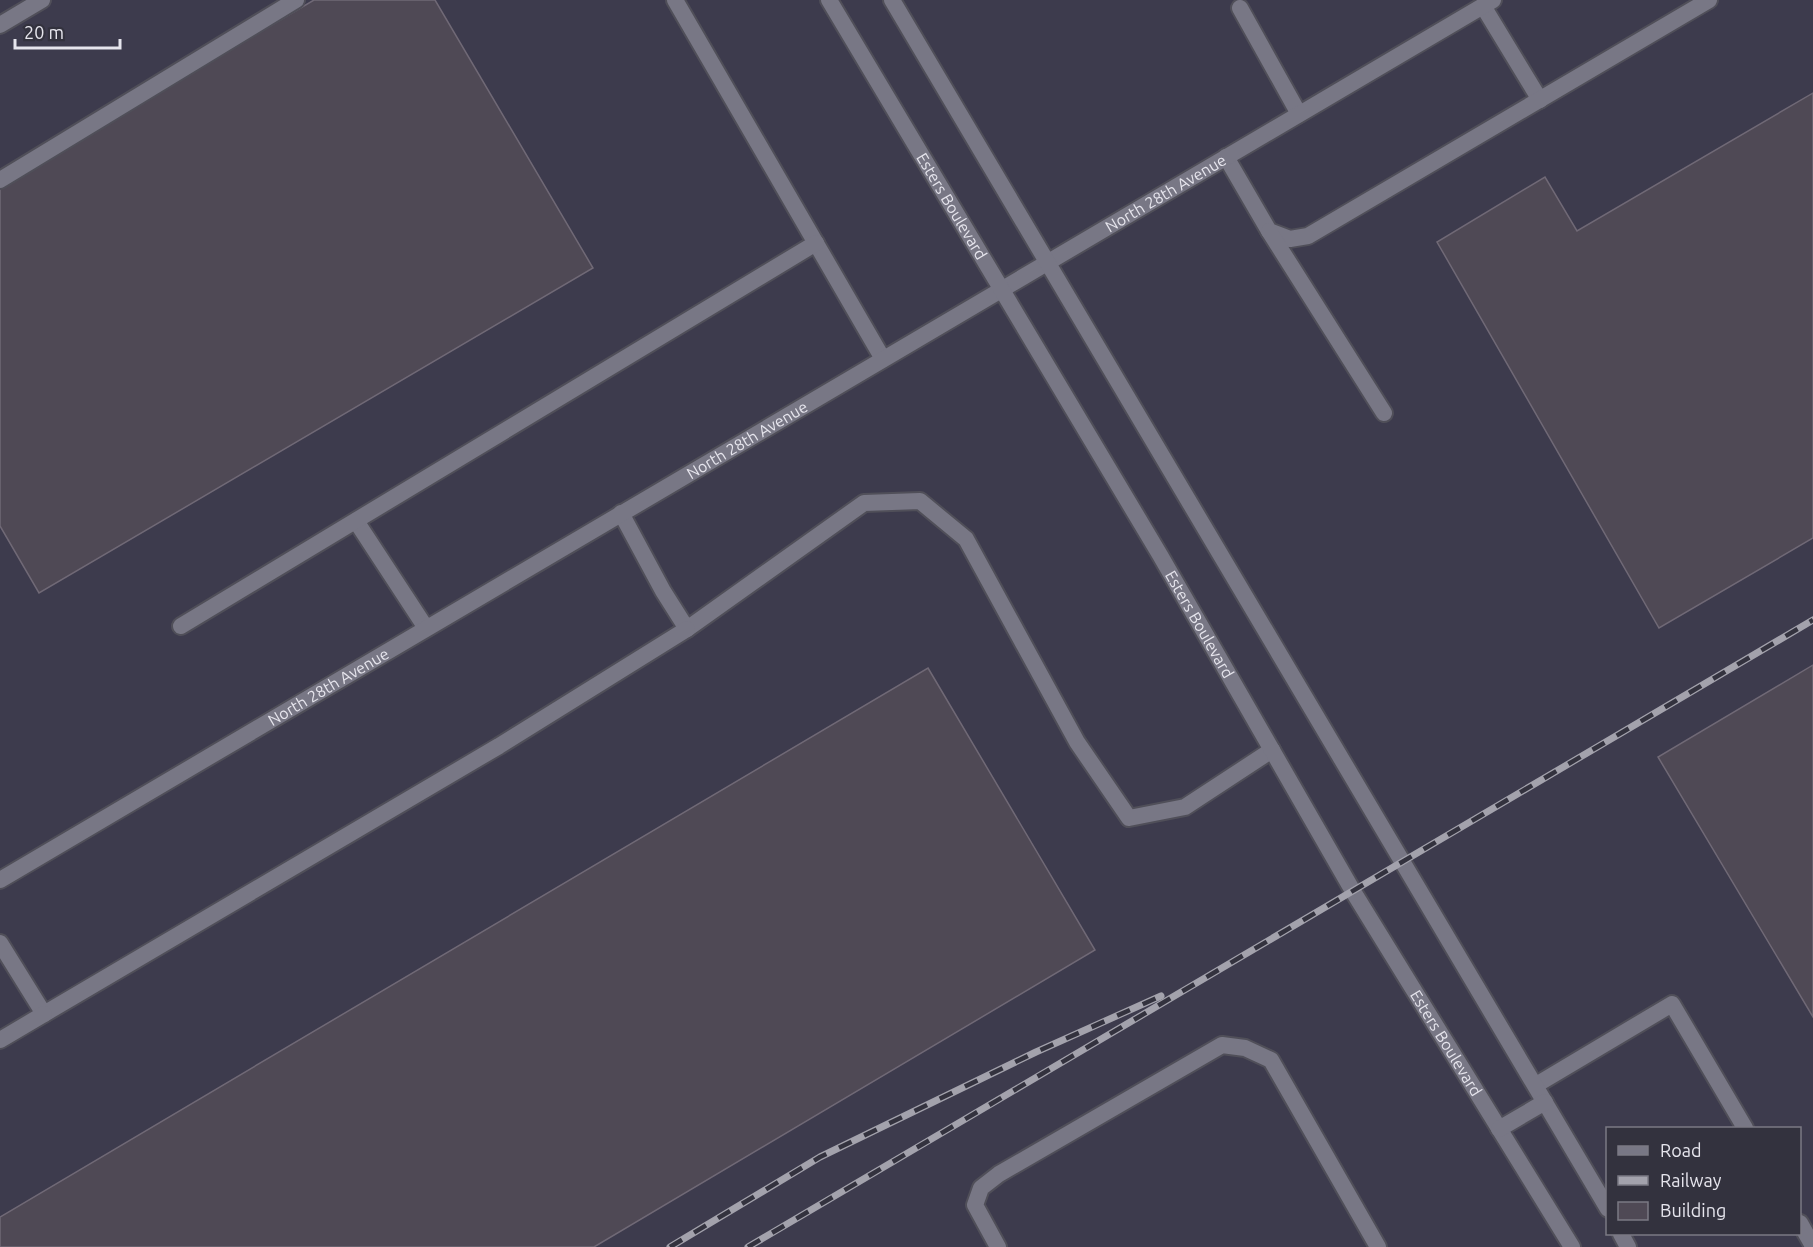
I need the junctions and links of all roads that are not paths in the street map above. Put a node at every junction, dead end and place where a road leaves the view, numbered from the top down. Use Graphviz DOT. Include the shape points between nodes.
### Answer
graph roads {
  1 [pos="42,0"];
  2 [pos="296,0"];
  3 [pos="675,0"];
  4 [pos="829,0"];
  5 [pos="892,0"];
  6 [pos="1709,0"];
  7 [pos="1488,3"];
  8 [pos="1240,8"];
  9 [pos="0,25"];
  10 [pos="1540,100"];
  11 [pos="1299,114"];
  12 [pos="1226,157"];
  13 [pos="0,180"];
  14 [pos="1269,231"];
  15 [pos="816,243"];
  16 [pos="1047,263"];
  17 [pos="1000,290"];
  18 [pos="883,359"];
  19 [pos="1384,413"];
  20 [pos="621,513"];
  21 [pos="356,521"];
  22 [pos="181,627"];
  23 [pos="426,628"];
  24 [pos="687,629"];
  25 [pos="1272,750"];
  26 [pos="0,880"];
  27 [pos="0,943"];
  28 [pos="44,1014"];
  29 [pos="0,1040"];
  30 [pos="1536,1085"];
  31 [pos="1545,1102"];
  32 [pos="1743,1127"];
  33 [pos="1499,1129"];
  34 [pos="1606,1206"];
  35 [pos="1801,1225"];
  36 [pos="1813,1246"];
  37 [pos="998,1247"];
  38 [pos="1378,1247"];
  39 [pos="1572,1247"];
  1 -- 9 [label="street"];
  2 -- 13 [label="street"];
  3 -- 15 [label="street"];
  4 -- 17 [label="street, Esters Boulevard"];
  5 -- 16 [label="street"];
  6 -- 10 [label="street"];
  7 -- 10 [label="street"];
  7 -- 11 [label="street, North 28th Avenue"];
  8 -- 11 [label="street"];
  10 -- 14 [label="street" via="1308,236 1290,239"];
  11 -- 12 [label="street, North 28th Avenue"];
  12 -- 14 [label="street"];
  12 -- 16 [label="street, North 28th Avenue"];
  14 -- 19 [label="street"];
  15 -- 18 [label="street"];
  15 -- 21 [label="street"];
  16 -- 17 [label="street, North 28th Avenue"];
  16 -- 30 [label="street"];
  17 -- 18 [label="street, North 28th Avenue"];
  17 -- 25 [label="street, Esters Boulevard"];
  18 -- 20 [label="street, North 28th Avenue"];
  20 -- 23 [label="street, North 28th Avenue"];
  20 -- 24 [label="street"];
  21 -- 22 [label="street"];
  21 -- 23 [label="street"];
  23 -- 26 [label="street, North 28th Avenue"];
  24 -- 25 [label="street" via="864,503 920,501 966,539 1077,741 1129,818 1185,807"];
  24 -- 28 [label="street" via="499,746"];
  25 -- 33 [label="street, Esters Boulevard"];
  27 -- 28 [label="street"];
  28 -- 29 [label="street"];
  30 -- 31 [label="street"];
  30 -- 32 [label="street" via="1672,1004"];
  31 -- 33 [label="street"];
  31 -- 34 [label="street"];
  33 -- 39 [label="street, Esters Boulevard"];
  35 -- 36 [label="street"];
  37 -- 38 [label="street" via="975,1205 981,1188 1222,1045 1245,1048 1271,1060"];
}
